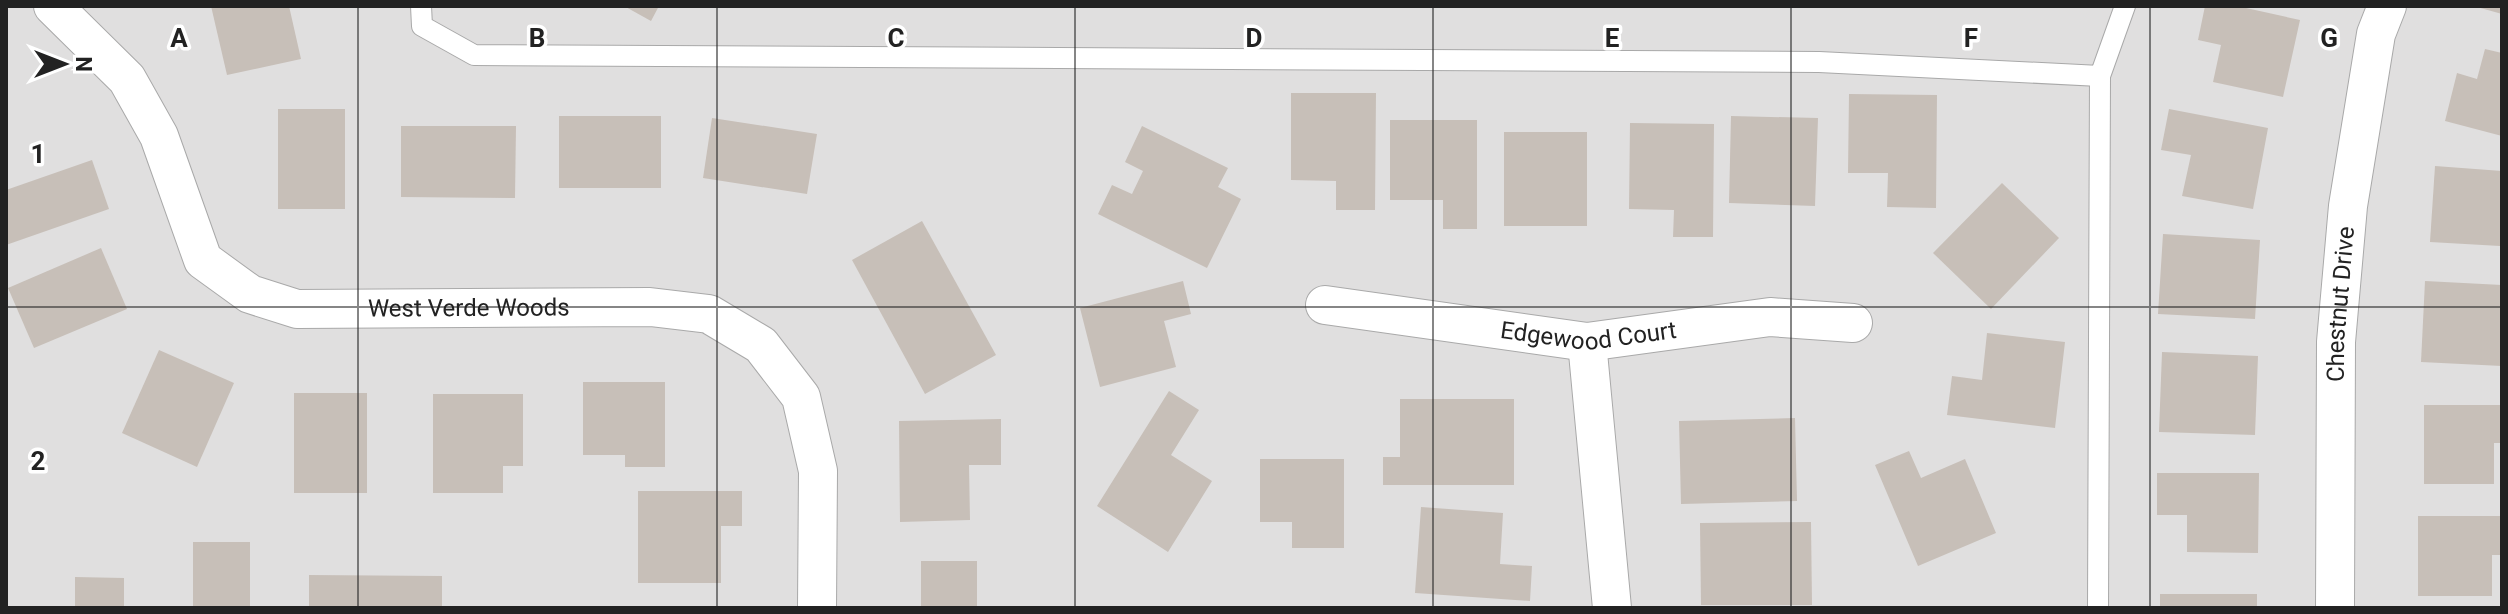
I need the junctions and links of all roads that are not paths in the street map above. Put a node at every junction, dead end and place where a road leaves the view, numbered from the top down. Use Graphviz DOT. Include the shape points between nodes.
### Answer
graph roads {
  1 [pos="53,6"];
  2 [pos="421,6"];
  3 [pos="2125,6"];
  4 [pos="2387,6"];
  5 [pos="2100,76"];
  6 [pos="1325,305"];
  7 [pos="1853,323"];
  8 [pos="1587,342"];
  9 [pos="817,608"];
  10 [pos="1612,608"];
  11 [pos="2098,608"];
  12 [pos="2335,608"];
  1 -- 9 [label="street, West Verde Woods" via="127,79 159,136 203,260 250,294 297,309 650,307 709,314 761,345 801,397 818,471"];
  2 -- 5 [label="lane" via="422,26 474,55 1819,62"];
  3 -- 5 [label="lane"];
  4 -- 12 [label="street, Chestnut Drive" via="2376,34 2348,206 2336,342"];
  5 -- 11 [label="lane"];
  6 -- 8 [label="street, Edgewood Court"];
  7 -- 8 [label="street, Edgewood Court" via="1770,317"];
  8 -- 10 [label="street"];
}
